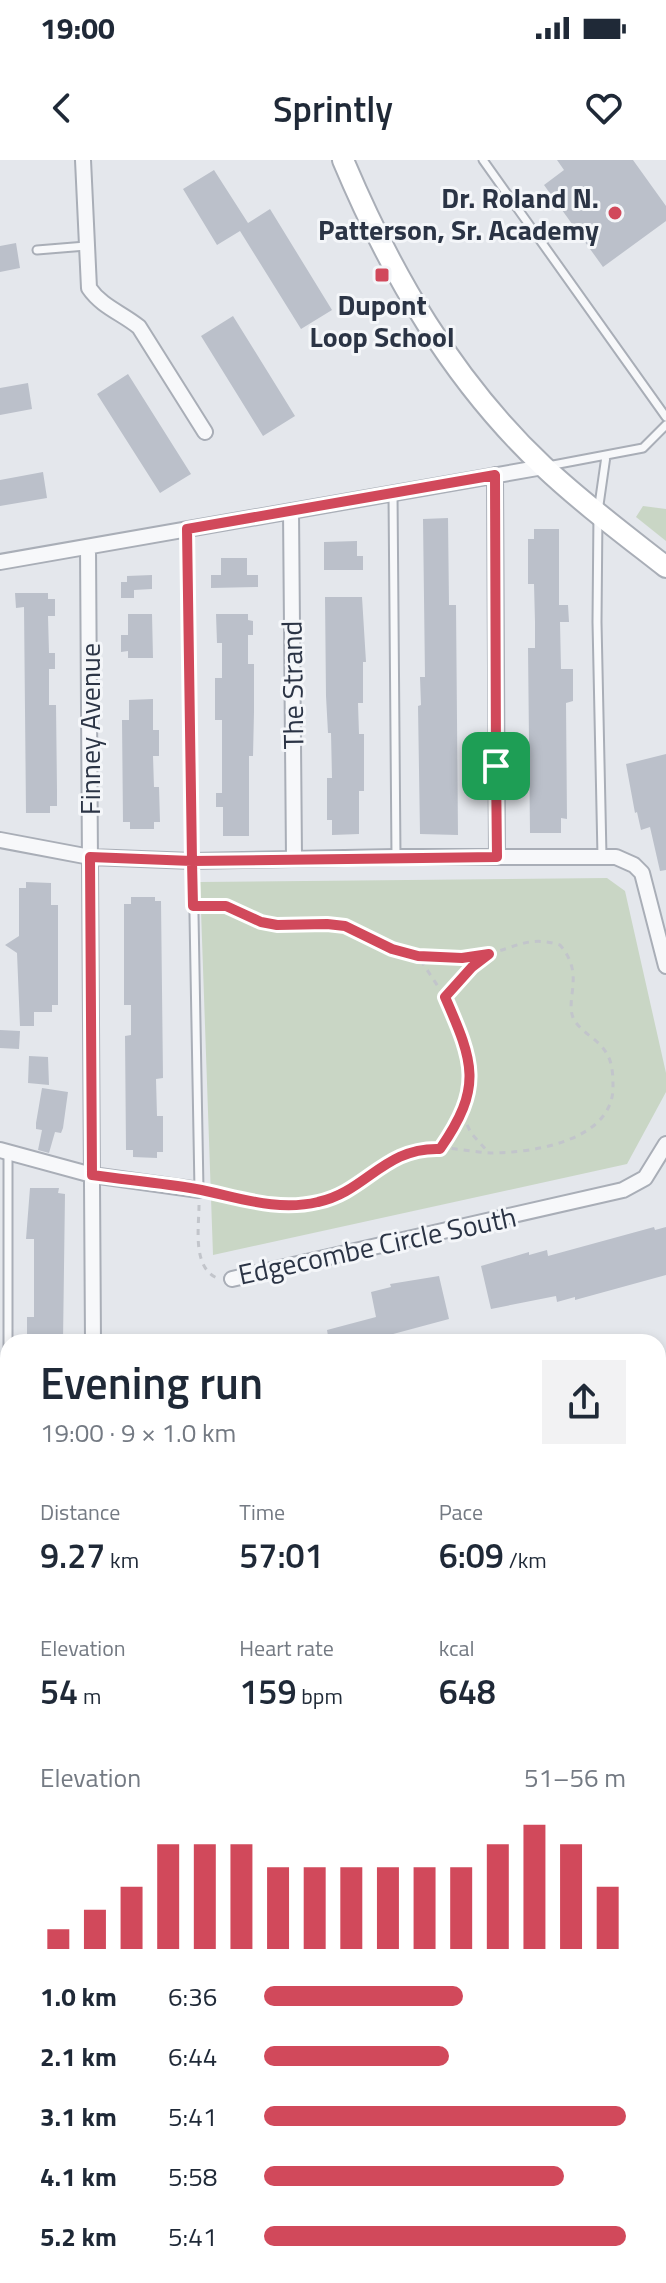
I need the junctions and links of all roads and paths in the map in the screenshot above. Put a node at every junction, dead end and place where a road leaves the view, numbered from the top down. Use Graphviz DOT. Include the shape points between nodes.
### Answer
graph roads {
  1 [pos="83,160"];
  2 [pos="343,160"];
  3 [pos="483,160"];
  4 [pos="86,246"];
  5 [pos="37,250"];
  6 [pos="666,417"];
  7 [pos="666,425"];
  8 [pos="205,432"];
  9 [pos="606,456"];
  10 [pos="543,467"];
  11 [pos="495,475"];
  12 [pos="393,493"];
  13 [pos="291,511"];
  14 [pos="598,512"];
  15 [pos="187,529"];
  16 [pos="88,547"];
  17 [pos="0,562"];
  18 [pos="666,567"];
  19 [pos="0,840"];
  20 [pos="602,856"];
  21 [pos="90,857"];
  22 [pos="396,857"];
  23 [pos="497,857"];
  24 [pos="294,858"];
  25 [pos="192,861"];
  26 [pos="193,906"];
  27 [pos="489,954"];
  28 [pos="418,956"];
  29 [pos="666,966"];
  30 [pos="445,997"];
  31 [pos="462,1114"];
  32 [pos="666,1144"];
  33 [pos="440,1149"];
  34 [pos="4,1151"];
  35 [pos="489,1153"];
  36 [pos="92,1175"];
  37 [pos="199,1190"];
  38 [pos="232,1279"];
  39 [pos="7,1334"];
  40 [pos="93,1334"];
  1 -- 4 [label="street"];
  2 -- 10 [label="main road" via="410,298 449,359"];
  3 -- 6 [label="lane"];
  4 -- 5 [label="lane"];
  4 -- 8 [label="street" via="89,288 102,304 139,327"];
  7 -- 9 [label="lane" via="643,448"];
  9 -- 10 [label="lane"];
  9 -- 14 [label="lane"];
  10 -- 11 [label="street"];
  10 -- 14 [label="main road"];
  11 -- 12 [label="street"];
  11 -- 23 [label="street"];
  12 -- 13 [label="street"];
  12 -- 22 [label="lane"];
  13 -- 15 [label="street"];
  13 -- 24 [label="street, The Strand"];
  14 -- 18 [label="main road"];
  14 -- 20 [label="lane"];
  15 -- 16 [label="street"];
  15 -- 25 [label="lane"];
  16 -- 17 [label="street"];
  16 -- 21 [label="street, Finney Avenue"];
  19 -- 21 [label="street"];
  20 -- 23 [label="street"];
  20 -- 29 [label="street" via="627,860 642,873"];
  21 -- 25 [label="street"];
  21 -- 36 [label="street, Finney Avenue"];
  22 -- 23 [label="street"];
  22 -- 24 [label="street"];
  24 -- 25 [label="street"];
  25 -- 26 [label="lane"];
  26 -- 28 [label="path" via="226,906 277,925 345,926"];
  26 -- 37 [label="lane"];
  27 -- 28 [label="path"];
  27 -- 30 [label="path"];
  27 -- 35 [label="path" via="532,940 560,945 574,967 572,1015 608,1055 613,1082 609,1110 586,1132 572,1140"];
  28 -- 30 [label="path"];
  30 -- 31 [label="path" via="470,1066"];
  31 -- 33 [label="path"];
  31 -- 35 [label="path"];
  32 -- 38 [label="street, Edgecombe Circle South" via="645,1178 623,1190"];
  33 -- 35 [label="path"];
  33 -- 37 [label="path" via="406,1153 318,1203 275,1206"];
  34 -- 36 [label="street"];
  34 -- 39 [label="lane"];
  36 -- 37 [label="street"];
  36 -- 40 [label="street, Finney Avenue"];
  37 -- 38 [label="path, Edgecombe Circle South" via="200,1256 211,1276"];
}
